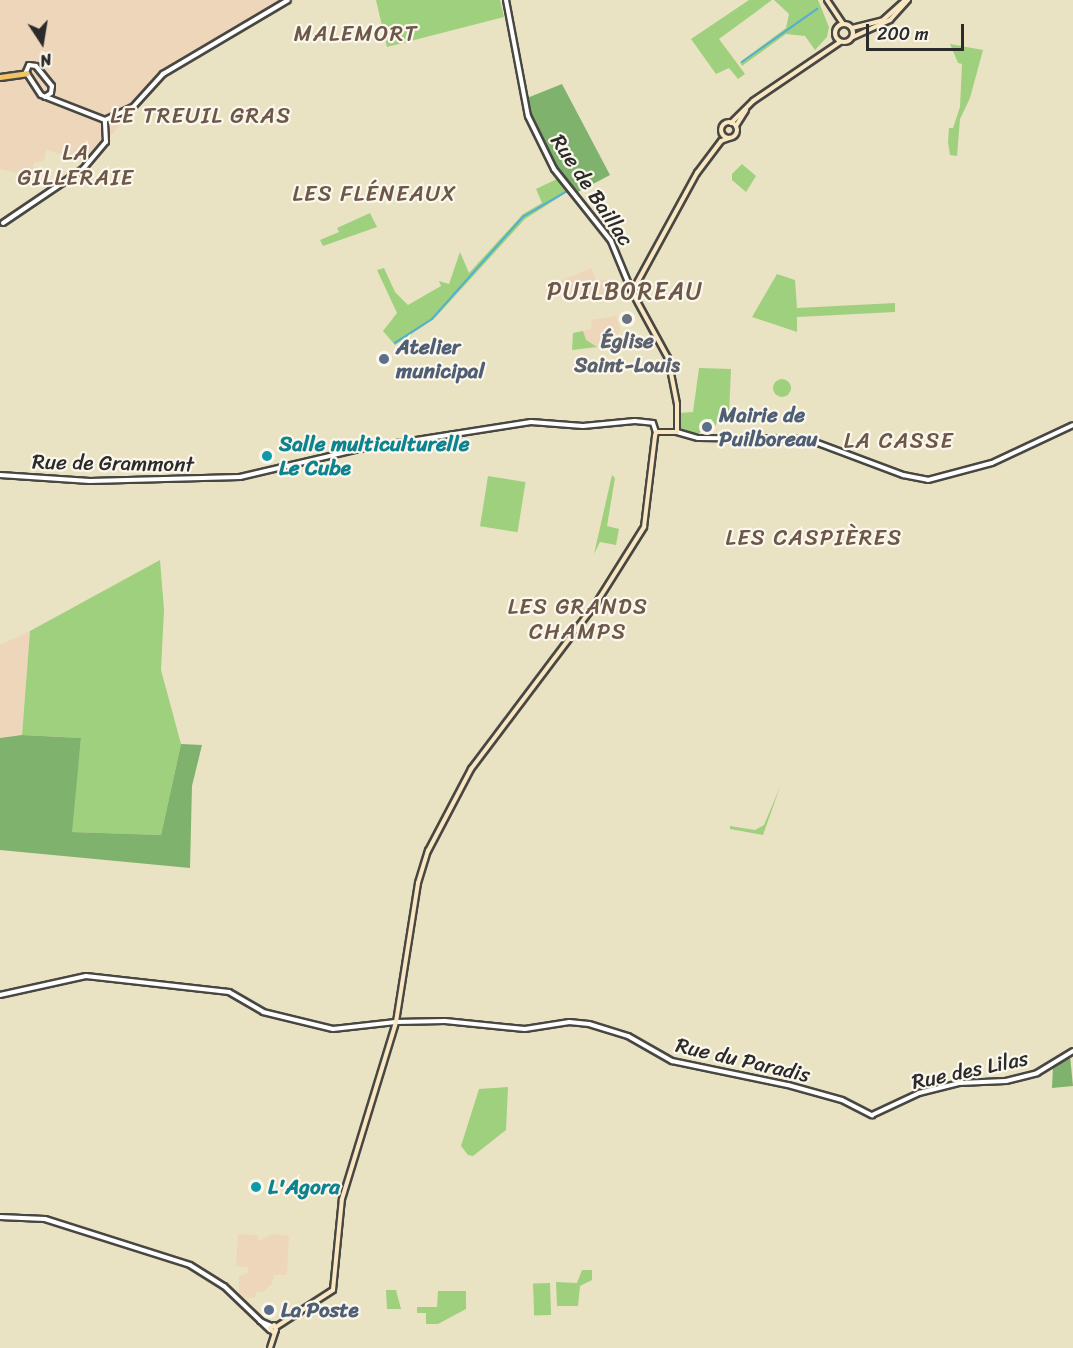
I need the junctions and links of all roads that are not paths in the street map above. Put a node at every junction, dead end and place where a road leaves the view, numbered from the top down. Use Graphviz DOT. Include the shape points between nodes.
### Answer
graph roads {
  1 [pos="288,0"];
  2 [pos="506,0"];
  3 [pos="827,0"];
  4 [pos="907,0"];
  5 [pos="841,25"];
  6 [pos="852,28"];
  7 [pos="835,35"];
  8 [pos="853,37"];
  9 [pos="840,42"];
  10 [pos="822,51"];
  11 [pos="27,73"];
  12 [pos="0,77"];
  13 [pos="47,82"];
  14 [pos="38,89"];
  15 [pos="51,93"];
  16 [pos="45,96"];
  17 [pos="58,104"];
  18 [pos="105,120"];
  19 [pos="733,125"];
  20 [pos="722,134"];
  21 [pos="729,138"];
  22 [pos="721,141"];
  23 [pos="3,223"];
  24 [pos="628,280"];
  25 [pos="638,281"];
  26 [pos="632,292"];
  27 [pos="1073,425"];
  28 [pos="656,432"];
  29 [pos="677,432"];
  30 [pos="0,475"];
  31 [pos="2,995"];
  32 [pos="396,1022"];
  33 [pos="1073,1051"];
  34 [pos="872,1115"];
  35 [pos="0,1217"];
  36 [pos="273,1329"];
  37 [pos="270,1348"];
  1 -- 18 [label="street" via="171,69 132,107"];
  2 -- 24 [label="street, Rue de Baillac" via="528,116 554,169 611,241"];
  3 -- 5 [label="main road"];
  4 -- 6 [label="main road" via="883,20"];
  4 -- 8 [label="main road" via="890,20"];
  5 -- 6 [label="main road"];
  5 -- 7 [label="main road"];
  6 -- 8 [label="main road"];
  7 -- 9 [label="main road"];
  7 -- 10 [label="main road"];
  8 -- 9 [label="main road"];
  9 -- 10 [label="main road"];
  10 -- 19 [label="main road" via="753,101"];
  11 -- 12 [label="highway"];
  11 -- 13 [label="street" via="27,66 34,64"];
  11 -- 14 [label="street"];
  13 -- 14 [label="street"];
  13 -- 15 [label="street" via="52,86"];
  14 -- 16 [label="street"];
  15 -- 16 [label="street"];
  15 -- 17 [label="street"];
  16 -- 17 [label="street"];
  17 -- 18 [label="street"];
  18 -- 23 [label="street" via="106,141 83,169"];
  19 -- 20 [label="main road" via="723,125"];
  19 -- 21 [label="main road" via="735,134"];
  20 -- 21 [label="main road"];
  20 -- 22 [label="main road"];
  21 -- 22 [label="main road"];
  22 -- 25 [label="main road" via="697,173"];
  24 -- 25 [label="street"];
  24 -- 26 [label="street, Rue de Baillac"];
  25 -- 26 [label="main road"];
  26 -- 29 [label="main road" via="668,358 675,384"];
  27 -- 29 [label="street" via="992,463 934,479 903,476 810,440 698,438"];
  28 -- 29 [label="main road"];
  28 -- 30 [label="street, Rue de Grammont" via="650,423 502,425 359,449 250,476 87,481"];
  28 -- 32 [label="main road" via="646,519 615,576 471,770 428,851 418,883"];
  31 -- 32 [label="street, Rue du Paradis" via="71,977 114,978 229,992 263,1012 333,1029 362,1029"];
  32 -- 34 [label="street, Rue du Paradis" via="452,1022 525,1029 569,1022 589,1024 628,1036 672,1061 789,1085 842,1100"];
  32 -- 36 [label="main road" via="344,1189 333,1290"];
  33 -- 34 [label="street, Rue des Lilas" via="1037,1073 1006,1082 959,1083"];
  35 -- 36 [label="street" via="45,1219 190,1265 224,1286"];
  36 -- 37 [label="main road"];
}
